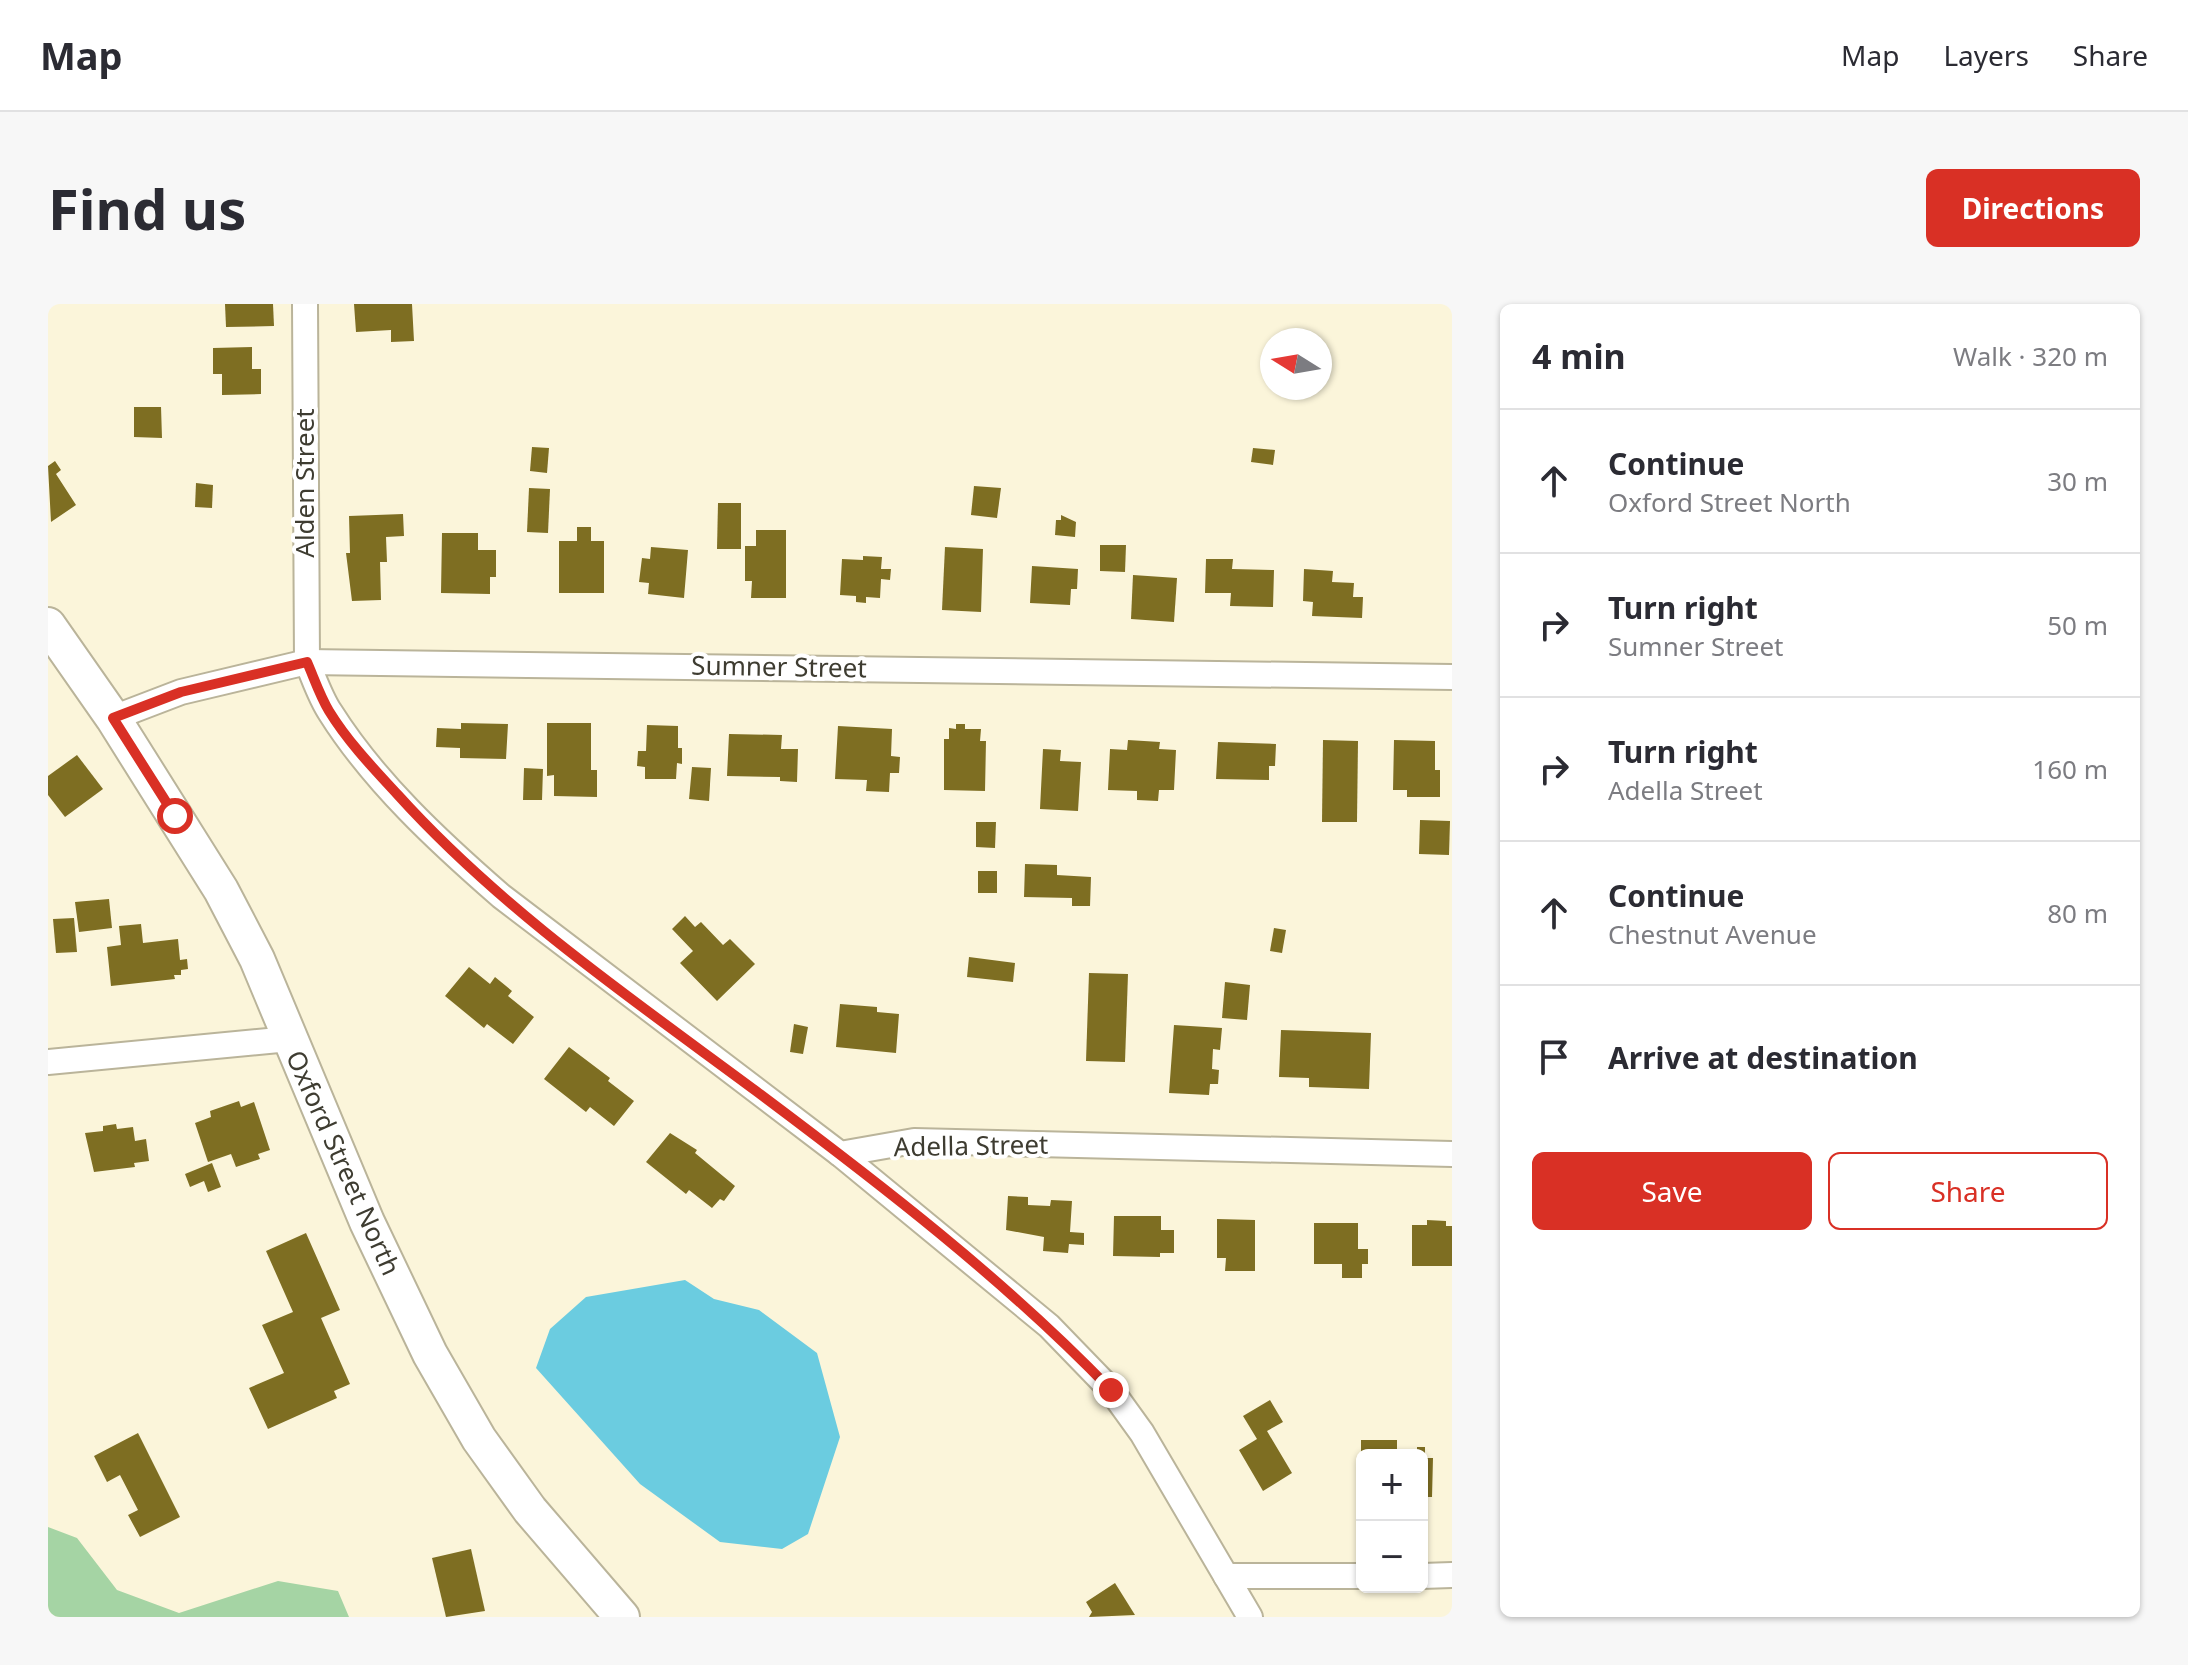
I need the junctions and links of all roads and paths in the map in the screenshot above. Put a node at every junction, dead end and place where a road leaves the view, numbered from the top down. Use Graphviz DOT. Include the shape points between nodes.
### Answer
graph roads {
  1 [pos="305,304"];
  2 [pos="48,625"];
  3 [pos="307,662"];
  4 [pos="1452,677"];
  5 [pos="113,718"];
  6 [pos="289,1039"];
  7 [pos="48,1062"];
  8 [pos="840,1154"];
  9 [pos="1452,1154"];
  10 [pos="1452,1575"];
  11 [pos="1226,1576"];
  12 [pos="1356,1576"];
  13 [pos="1428,1576"];
  14 [pos="622,1617"];
  15 [pos="1250,1617"];
  1 -- 3 [label="street, Alden Street"];
  2 -- 5 [label="street, Oxford Street North"];
  3 -- 4 [label="street, Sumner Street"];
  3 -- 5 [label="street, Sumner Street" via="181,692"];
  3 -- 8 [label="street" via="329,710 363,757 451,853"];
  5 -- 6 [label="street, Oxford Street North" via="221,890 257,959"];
  6 -- 7 [label="street"];
  6 -- 14 [label="street, Oxford Street North" via="430,1354 479,1439 530,1510"];
  8 -- 9 [label="street, Adella Street" via="914,1141"];
  8 -- 11 [label="street" via="1049,1326 1111,1390"];
  10 -- 13 [label="street"];
  11 -- 12 [label="street"];
  11 -- 15 [label="street"];
}
